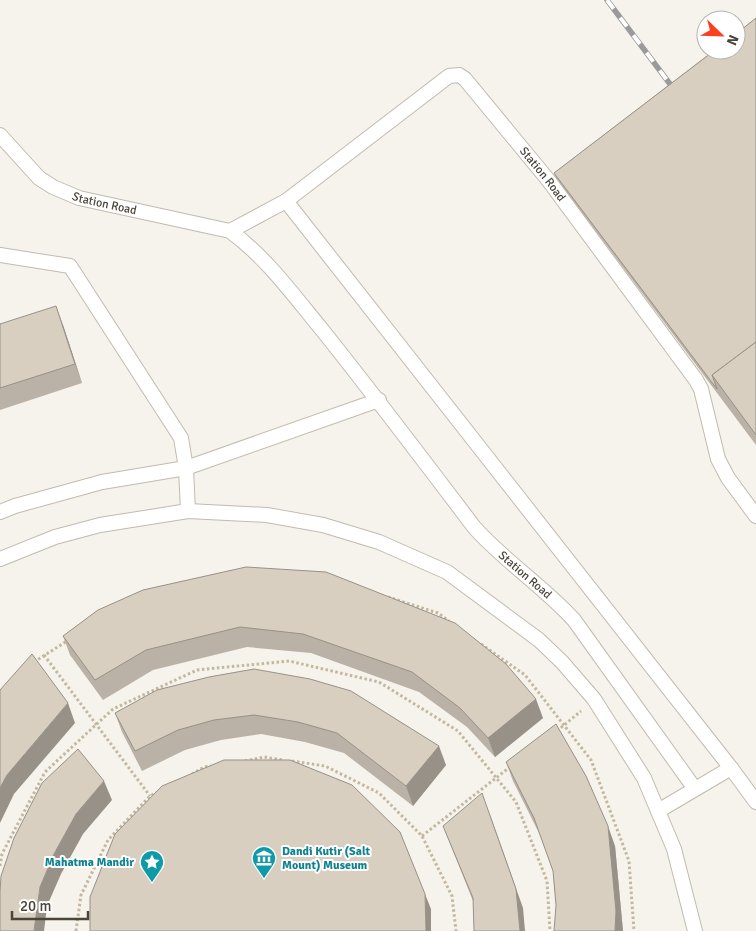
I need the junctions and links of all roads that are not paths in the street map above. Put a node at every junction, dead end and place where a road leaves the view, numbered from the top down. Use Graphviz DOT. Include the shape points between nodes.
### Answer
graph roads {
  1 [pos="0,135"];
  2 [pos="286,200"];
  3 [pos="230,231"];
  4 [pos="0,255"];
  5 [pos="379,400"];
  6 [pos="186,468"];
  7 [pos="188,511"];
  8 [pos="0,512"];
  9 [pos="756,516"];
  10 [pos="0,559"];
  11 [pos="731,768"];
  12 [pos="695,789"];
  13 [pos="756,802"];
  14 [pos="658,811"];
  15 [pos="695,931"];
  1 -- 3 [label="lane, Station Road" via="39,178 79,198"];
  2 -- 3 [label="lane, Station Road"];
  2 -- 9 [label="lane, Station Road" via="449,76 466,79 549,181 696,380 718,459"];
  2 -- 11 [label="lane"];
  3 -- 5 [label="lane, Station Road" via="248,244 281,280"];
  4 -- 6 [label="lane" via="70,266 181,438"];
  5 -- 6 [label="lane"];
  5 -- 12 [label="lane, Station Road" via="484,538 578,625"];
  6 -- 7 [label="lane"];
  6 -- 8 [label="lane" via="102,482"];
  7 -- 10 [label="lane" via="55,537"];
  7 -- 14 [label="lane" via="267,515 323,526 379,542 447,572 539,640 562,662 594,699 644,778"];
  11 -- 12 [label="lane"];
  11 -- 13 [label="lane"];
  12 -- 14 [label="lane"];
  14 -- 15 [label="lane" via="674,849"];
}
